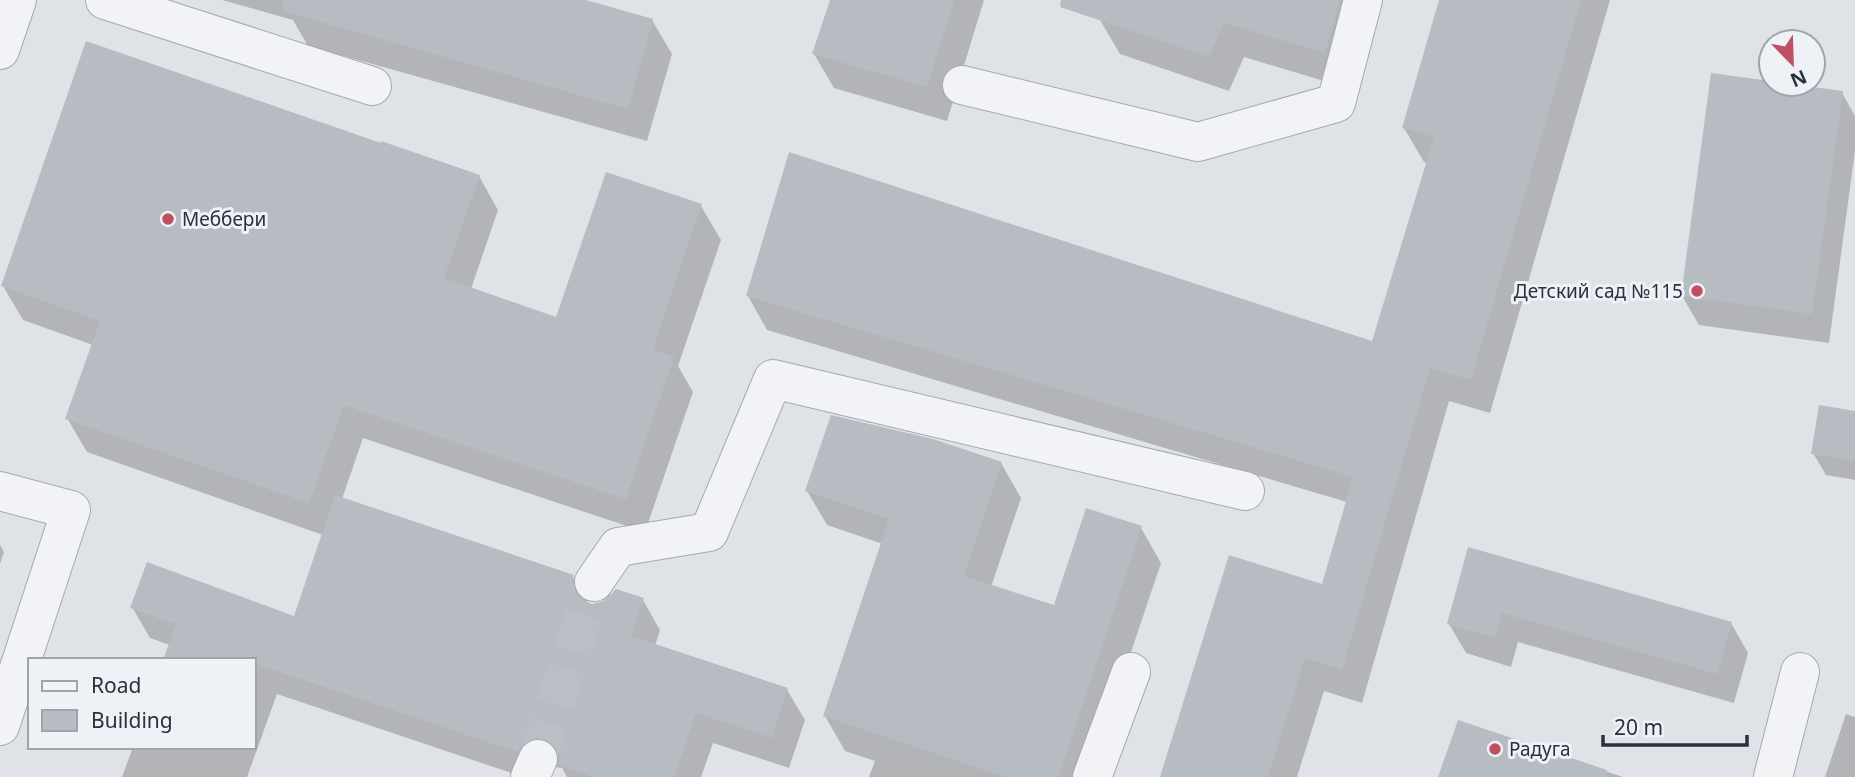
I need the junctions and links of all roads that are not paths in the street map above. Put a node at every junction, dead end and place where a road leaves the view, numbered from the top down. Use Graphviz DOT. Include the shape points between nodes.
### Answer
graph roads {
  1 [pos="17,0"];
  2 [pos="106,0"];
  3 [pos="1363,0"];
  4 [pos="0,50"];
  5 [pos="962,85"];
  6 [pos="372,86"];
  7 [pos="0,491"];
  8 [pos="1245,491"];
  9 [pos="594,582"];
  10 [pos="1131,672"];
  11 [pos="1800,673"];
  12 [pos="0,726"];
  13 [pos="1092,777"];
  14 [pos="1773,777"];
  1 -- 4 [label="street"];
  2 -- 6 [label="street"];
  3 -- 5 [label="street" via="1336,103 1198,142"];
  7 -- 12 [label="street" via="71,510"];
  8 -- 9 [label="street" via="774,379 709,532 618,547"];
  10 -- 13 [label="street"];
  11 -- 14 [label="street"];
}
